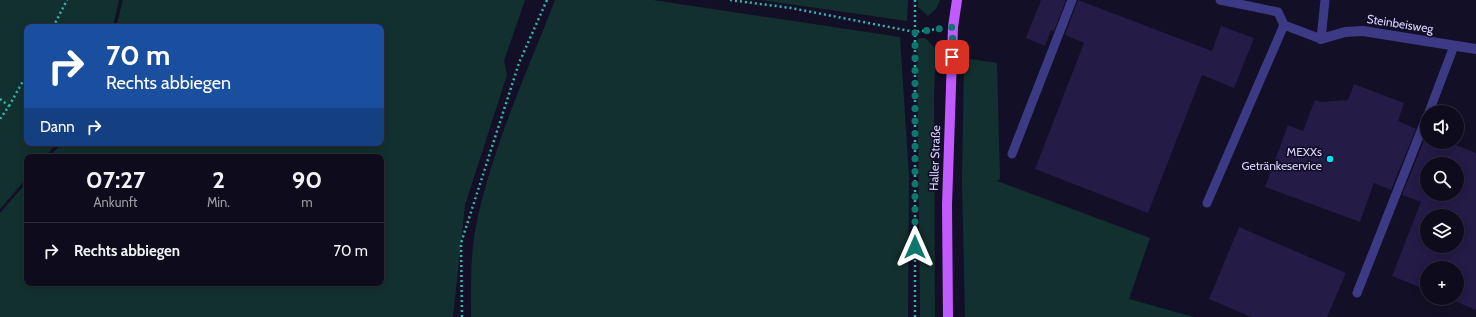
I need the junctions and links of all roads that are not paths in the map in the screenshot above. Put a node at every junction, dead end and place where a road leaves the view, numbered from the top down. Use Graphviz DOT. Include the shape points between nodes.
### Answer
graph roads {
  1 [pos="957,0"];
  2 [pos="1072,0"];
  3 [pos="1220,0"];
  4 [pos="1325,0"];
  5 [pos="1284,25"];
  6 [pos="1321,39"];
  7 [pos="1454,46"];
  8 [pos="1476,49"];
  9 [pos="1432,105"];
  10 [pos="1420,134"];
  11 [pos="1012,154"];
  12 [pos="1206,203"];
  13 [pos="1357,293"];
  14 [pos="948,317"];
  1 -- 14 [label="main road, Haller Straße" via="953,27 947,205"];
  2 -- 11 [label="lane"];
  3 -- 5 [label="lane" via="1278,12"];
  4 -- 6 [label="lane"];
  5 -- 6 [label="lane"];
  5 -- 12 [label="lane"];
  6 -- 7 [label="street, Steinbeisweg" via="1344,32 1363,31"];
  7 -- 8 [label="street, Steinbeisweg"];
  7 -- 9 [label="lane"];
  10 -- 13 [label="lane"];
}
